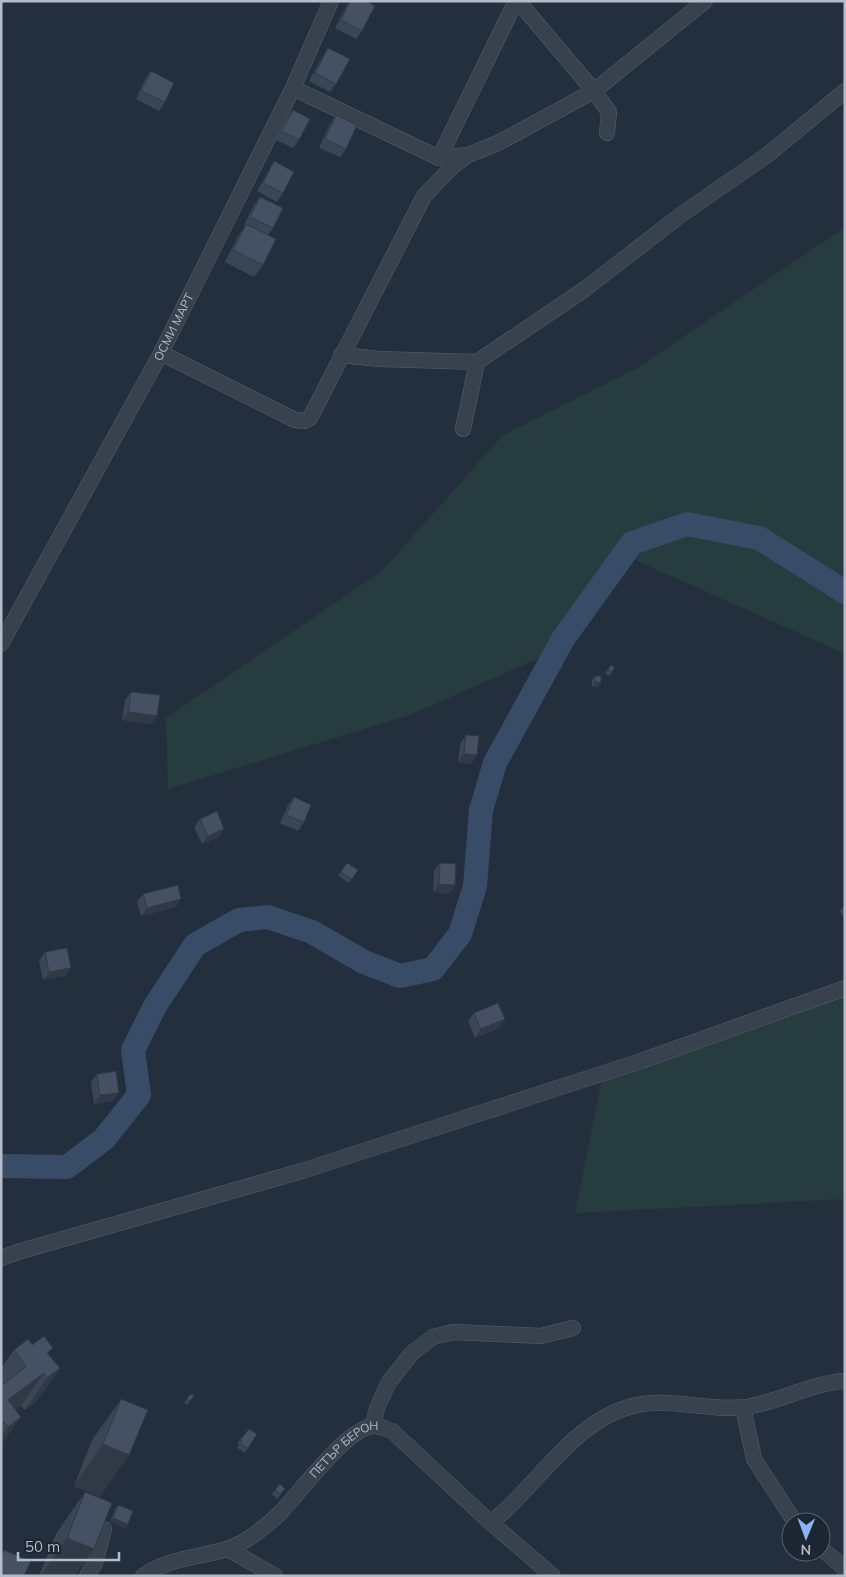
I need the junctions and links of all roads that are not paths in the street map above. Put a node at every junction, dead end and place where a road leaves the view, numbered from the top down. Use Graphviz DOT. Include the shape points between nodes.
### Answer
graph roads {
  1 [pos="330,1"];
  2 [pos="517,1"];
  3 [pos="706,1"];
  4 [pos="293,88"];
  5 [pos="845,91"];
  6 [pos="594,92"];
  7 [pos="608,133"];
  8 [pos="468,155"];
  9 [pos="439,158"];
  10 [pos="161,353"];
  11 [pos="342,355"];
  12 [pos="477,362"];
  13 [pos="463,429"];
  14 [pos="1,644"];
  15 [pos="845,988"];
  16 [pos="1,1258"];
  17 [pos="573,1328"];
  18 [pos="845,1381"];
  19 [pos="743,1407"];
  20 [pos="373,1426"];
  21 [pos="788,1512"];
  22 [pos="491,1523"];
  23 [pos="104,1529"];
  24 [pos="228,1549"];
  25 [pos="831,1557"];
  26 [pos="845,1572"];
  27 [pos="87,1576"];
  28 [pos="144,1576"];
  29 [pos="276,1576"];
  30 [pos="553,1576"];
  1 -- 4 [label="street, ОСМИ МАРТ"];
  2 -- 6 [label="street"];
  2 -- 9 [label="street"];
  3 -- 6 [label="street"];
  4 -- 9 [label="street"];
  4 -- 10 [label="street, ОСМИ МАРТ"];
  5 -- 12 [label="street" via="766,156 682,214 584,289"];
  6 -- 7 [label="street" via="609,112"];
  6 -- 8 [label="street" via="498,143"];
  8 -- 9 [label="street"];
  8 -- 11 [label="street" via="424,196"];
  10 -- 11 [label="street" via="295,420 304,421 310,418"];
  10 -- 14 [label="street, ОСМИ МАРТ"];
  11 -- 12 [label="street"];
  12 -- 13 [label="street"];
  15 -- 16 [label="street" via="642,1061 302,1171"];
  17 -- 20 [label="street" via="541,1336 453,1332 433,1336 412,1354 389,1382"];
  18 -- 19 [label="street"];
  19 -- 21 [label="street" via="754,1459"];
  19 -- 22 [label="street" via="652,1403 627,1407 600,1420 575,1439"];
  20 -- 22 [label="street, ПЕТЪР БЕРОН" via="392,1432"];
  20 -- 24 [label="street, ПЕТЪР БЕРОН" via="344,1441 279,1514 254,1535"];
  22 -- 30 [label="street, ПЕТЪР БЕРОН"];
  23 -- 27 [label="street" via="95,1562"];
  24 -- 28 [label="street, ПЕТЪР БЕРОН" via="172,1561"];
  24 -- 29 [label="street"];
  25 -- 26 [label="street"];
}
